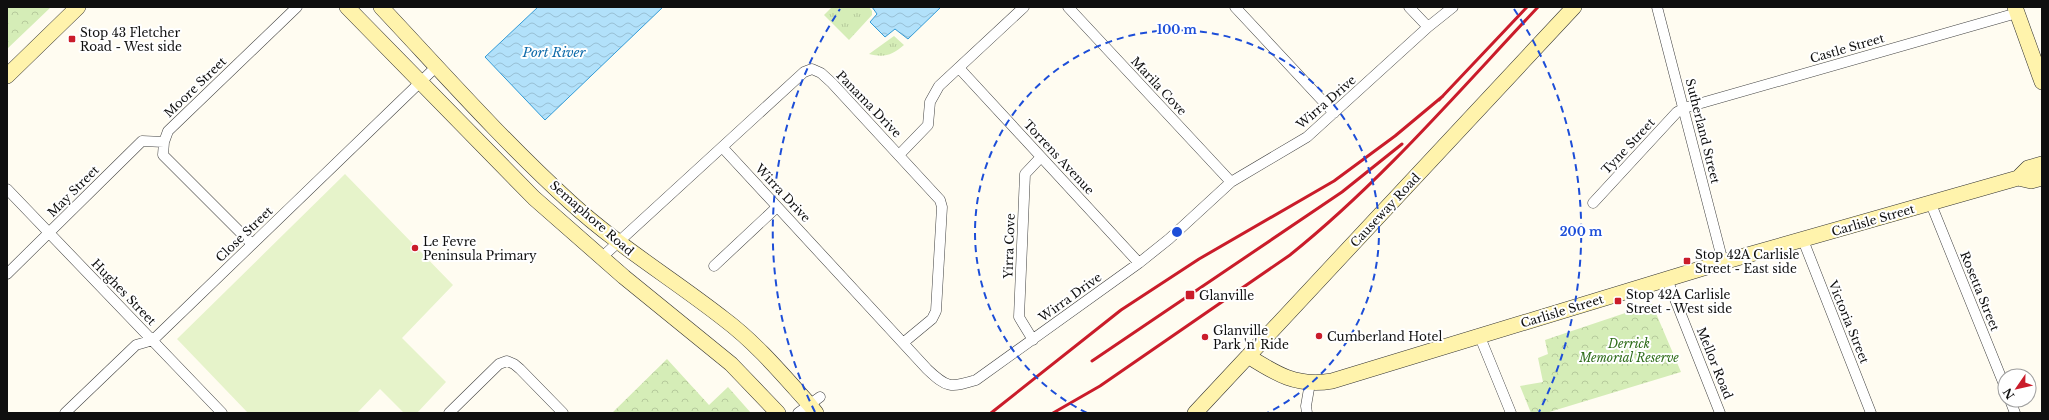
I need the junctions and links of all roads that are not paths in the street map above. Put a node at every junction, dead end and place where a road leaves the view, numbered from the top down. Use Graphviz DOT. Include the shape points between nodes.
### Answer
graph roads {
  1 [pos="78,7"];
  2 [pos="296,7"];
  3 [pos="347,7"];
  4 [pos="381,7"];
  5 [pos="1024,7"];
  6 [pos="1068,7"];
  7 [pos="1235,7"];
  8 [pos="1409,7"];
  9 [pos="1453,7"];
  10 [pos="1574,7"];
  11 [pos="1657,7"];
  12 [pos="2015,9"];
  13 [pos="1428,27"];
  14 [pos="437,66"];
  15 [pos="959,68"];
  16 [pos="7,76"];
  17 [pos="420,81"];
  18 [pos="2042,82"];
  19 [pos="1684,108"];
  20 [pos="1334,113"];
  21 [pos="164,142"];
  22 [pos="723,148"];
  23 [pos="899,155"];
  24 [pos="1042,157"];
  25 [pos="2042,164"];
  26 [pos="2018,178"];
  27 [pos="2042,178"];
  28 [pos="1231,182"];
  29 [pos="7,189"];
  30 [pos="1592,203"];
  31 [pos="1931,204"];
  32 [pos="777,207"];
  33 [pos="50,232"];
  34 [pos="1802,240"];
  35 [pos="617,242"];
  36 [pos="252,244"];
  37 [pos="601,258"];
  38 [pos="1723,262"];
  39 [pos="1139,263"];
  40 [pos="714,266"];
  41 [pos="7,274"];
  42 [pos="1667,279"];
  43 [pos="1480,337"];
  44 [pos="153,340"];
  45 [pos="1033,340"];
  46 [pos="903,343"];
  47 [pos="1248,356"];
  48 [pos="1997,368"];
  49 [pos="1310,383"];
  50 [pos="811,407"];
  51 [pos="65,413"];
  52 [pos="222,413"];
  53 [pos="448,413"];
  54 [pos="563,413"];
  55 [pos="778,413"];
  56 [pos="1195,413"];
  57 [pos="1307,413"];
  58 [pos="1511,413"];
  59 [pos="1720,413"];
  60 [pos="1871,413"];
  1 -- 16 [label="main road"];
  2 -- 21 [label="street, Moore Street" via="168,131"];
  3 -- 17 [label="main road, Semaphore Road"];
  4 -- 14 [label="main road, Semaphore Road"];
  5 -- 15 [label="street"];
  6 -- 28 [label="street, Marila Cove"];
  7 -- 20 [label="street"];
  8 -- 13 [label="street"];
  9 -- 13 [label="street, Wirra Drive"];
  10 -- 47 [label="main road, Causeway Road"];
  11 -- 19 [label="street, Sutherland Street"];
  12 -- 18 [label="main road"];
  12 -- 19 [label="street, Castle Street"];
  13 -- 20 [label="street, Wirra Drive"];
  14 -- 17 [label="street, Close Street"];
  14 -- 35 [label="main road, Semaphore Road" via="570,203"];
  15 -- 23 [label="street" via="939,86 930,102 928,125"];
  15 -- 24 [label="street, Torrens Avenue"];
  17 -- 36 [label="street, Close Street"];
  17 -- 37 [label="main road, Semaphore Road" via="534,198"];
  19 -- 30 [label="street, Tyne Street" via="1677,112"];
  19 -- 38 [label="street, Sutherland Street"];
  20 -- 28 [label="street, Wirra Drive" via="1307,137"];
  21 -- 33 [label="street, May Street" via="142,141"];
  21 -- 36 [label="street" via="164,155"];
  22 -- 23 [label="street, Panama Drive" via="804,72 812,69 832,83"];
  22 -- 32 [label="street, Wirra Drive"];
  22 -- 35 [label="street, Panama Drive"];
  23 -- 46 [label="street, Panama Drive" via="940,200 942,207 936,311 932,319"];
  24 -- 39 [label="street, Torrens Avenue"];
  24 -- 45 [label="street, Yirra Cove" via="1025,174 1019,317"];
  25 -- 26 [label="main road, Carlisle Street" via="2028,168"];
  26 -- 27 [label="main road, Carlisle Street" via="2031,182"];
  26 -- 31 [label="main road, Carlisle Street"];
  28 -- 39 [label="street, Wirra Drive"];
  29 -- 33 [label="street, Hughes Street"];
  31 -- 34 [label="main road, Carlisle Street"];
  31 -- 48 [label="street, Rosetta Street"];
  32 -- 40 [label="street"];
  32 -- 46 [label="street, Wirra Drive"];
  33 -- 41 [label="street, May Street"];
  33 -- 44 [label="street, Hughes Street"];
  34 -- 38 [label="main road, Carlisle Street"];
  34 -- 60 [label="street, Victoria Street"];
  35 -- 37 [label="street, Panama Drive"];
  35 -- 50 [label="main road, Semaphore Road" via="724,319 761,352"];
  36 -- 44 [label="street, Close Street"];
  37 -- 55 [label="main road, Semaphore Road" via="715,350 740,372"];
  38 -- 42 [label="main road, Carlisle Street"];
  39 -- 45 [label="street, Wirra Drive"];
  42 -- 43 [label="main road, Carlisle Street"];
  42 -- 59 [label="street, Mellor Road"];
  43 -- 49 [label="main road, Carlisle Street" via="1332,381"];
  43 -- 58 [label="street"];
  44 -- 51 [label="street, Close Street" via="136,344"];
  44 -- 52 [label="street, Hughes Street"];
  45 -- 46 [label="street, Wirra Drive" via="976,380 955,387 940,382"];
  47 -- 49 [label="main road, Carlisle Street" via="1291,380"];
  47 -- 56 [label="main road, Causeway Road"];
  49 -- 57 [label="street"];
  53 -- 54 [label="street" via="499,364 507,361 517,366"];
}
